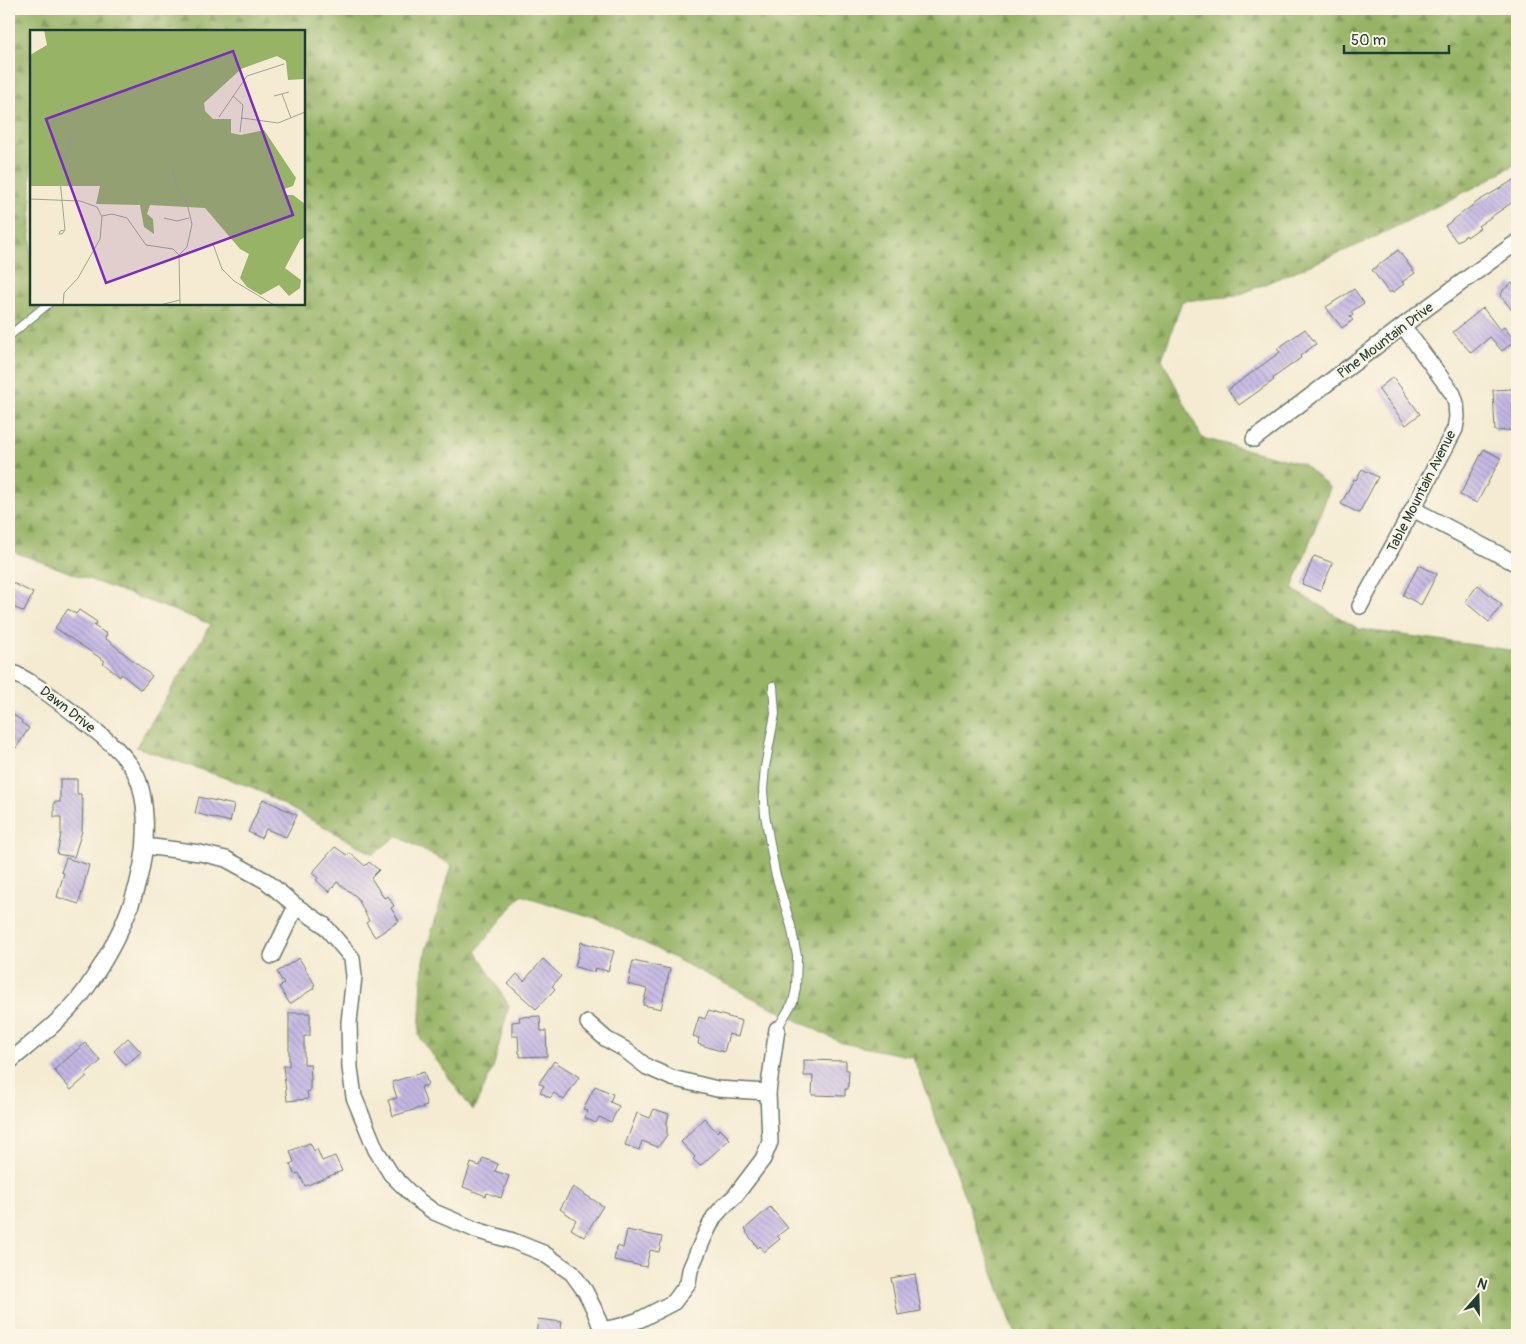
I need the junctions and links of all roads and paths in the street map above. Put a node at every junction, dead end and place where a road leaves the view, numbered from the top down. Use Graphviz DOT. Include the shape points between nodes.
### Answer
graph roads {
  1 [pos="1517,242"];
  2 [pos="47,305"];
  3 [pos="1403,326"];
  4 [pos="9,336"];
  5 [pos="1254,439"];
  6 [pos="1413,509"];
  7 [pos="1517,564"];
  8 [pos="1360,606"];
  9 [pos="9,670"];
  10 [pos="773,686"];
  11 [pos="145,846"];
  12 [pos="296,906"];
  13 [pos="272,956"];
  14 [pos="588,1023"];
  15 [pos="777,1029"];
  16 [pos="9,1062"];
  17 [pos="768,1092"];
  18 [pos="602,1332"];
  1 -- 3 [label="street, Pine Mountain Drive"];
  2 -- 4 [label="lane"];
  3 -- 5 [label="street, Pine Mountain Drive"];
  3 -- 6 [label="street, Table Mountain Avenue" via="1453,394 1457,417 1455,429"];
  6 -- 7 [label="street"];
  6 -- 8 [label="street, Table Mountain Avenue"];
  9 -- 11 [label="street, Dawn Drive" via="51,695 100,735 131,766 143,794"];
  10 -- 15 [label="lane" via="775,714 765,767 765,815 775,872 797,956 796,988"];
  11 -- 12 [label="street" via="226,860 266,881"];
  11 -- 16 [label="street, Dawn Drive" via="140,877 126,917 88,987 62,1016"];
  12 -- 13 [label="street"];
  12 -- 18 [label="street" via="324,925 352,958 354,976 349,1022 354,1097 376,1150 391,1174 434,1212 543,1253 572,1273 585,1291"];
  14 -- 17 [label="street" via="606,1040 647,1067 672,1078 717,1089"];
  15 -- 17 [label="street"];
  17 -- 18 [label="street" via="770,1142 763,1159 714,1217 682,1294 674,1302 639,1320"];
}
